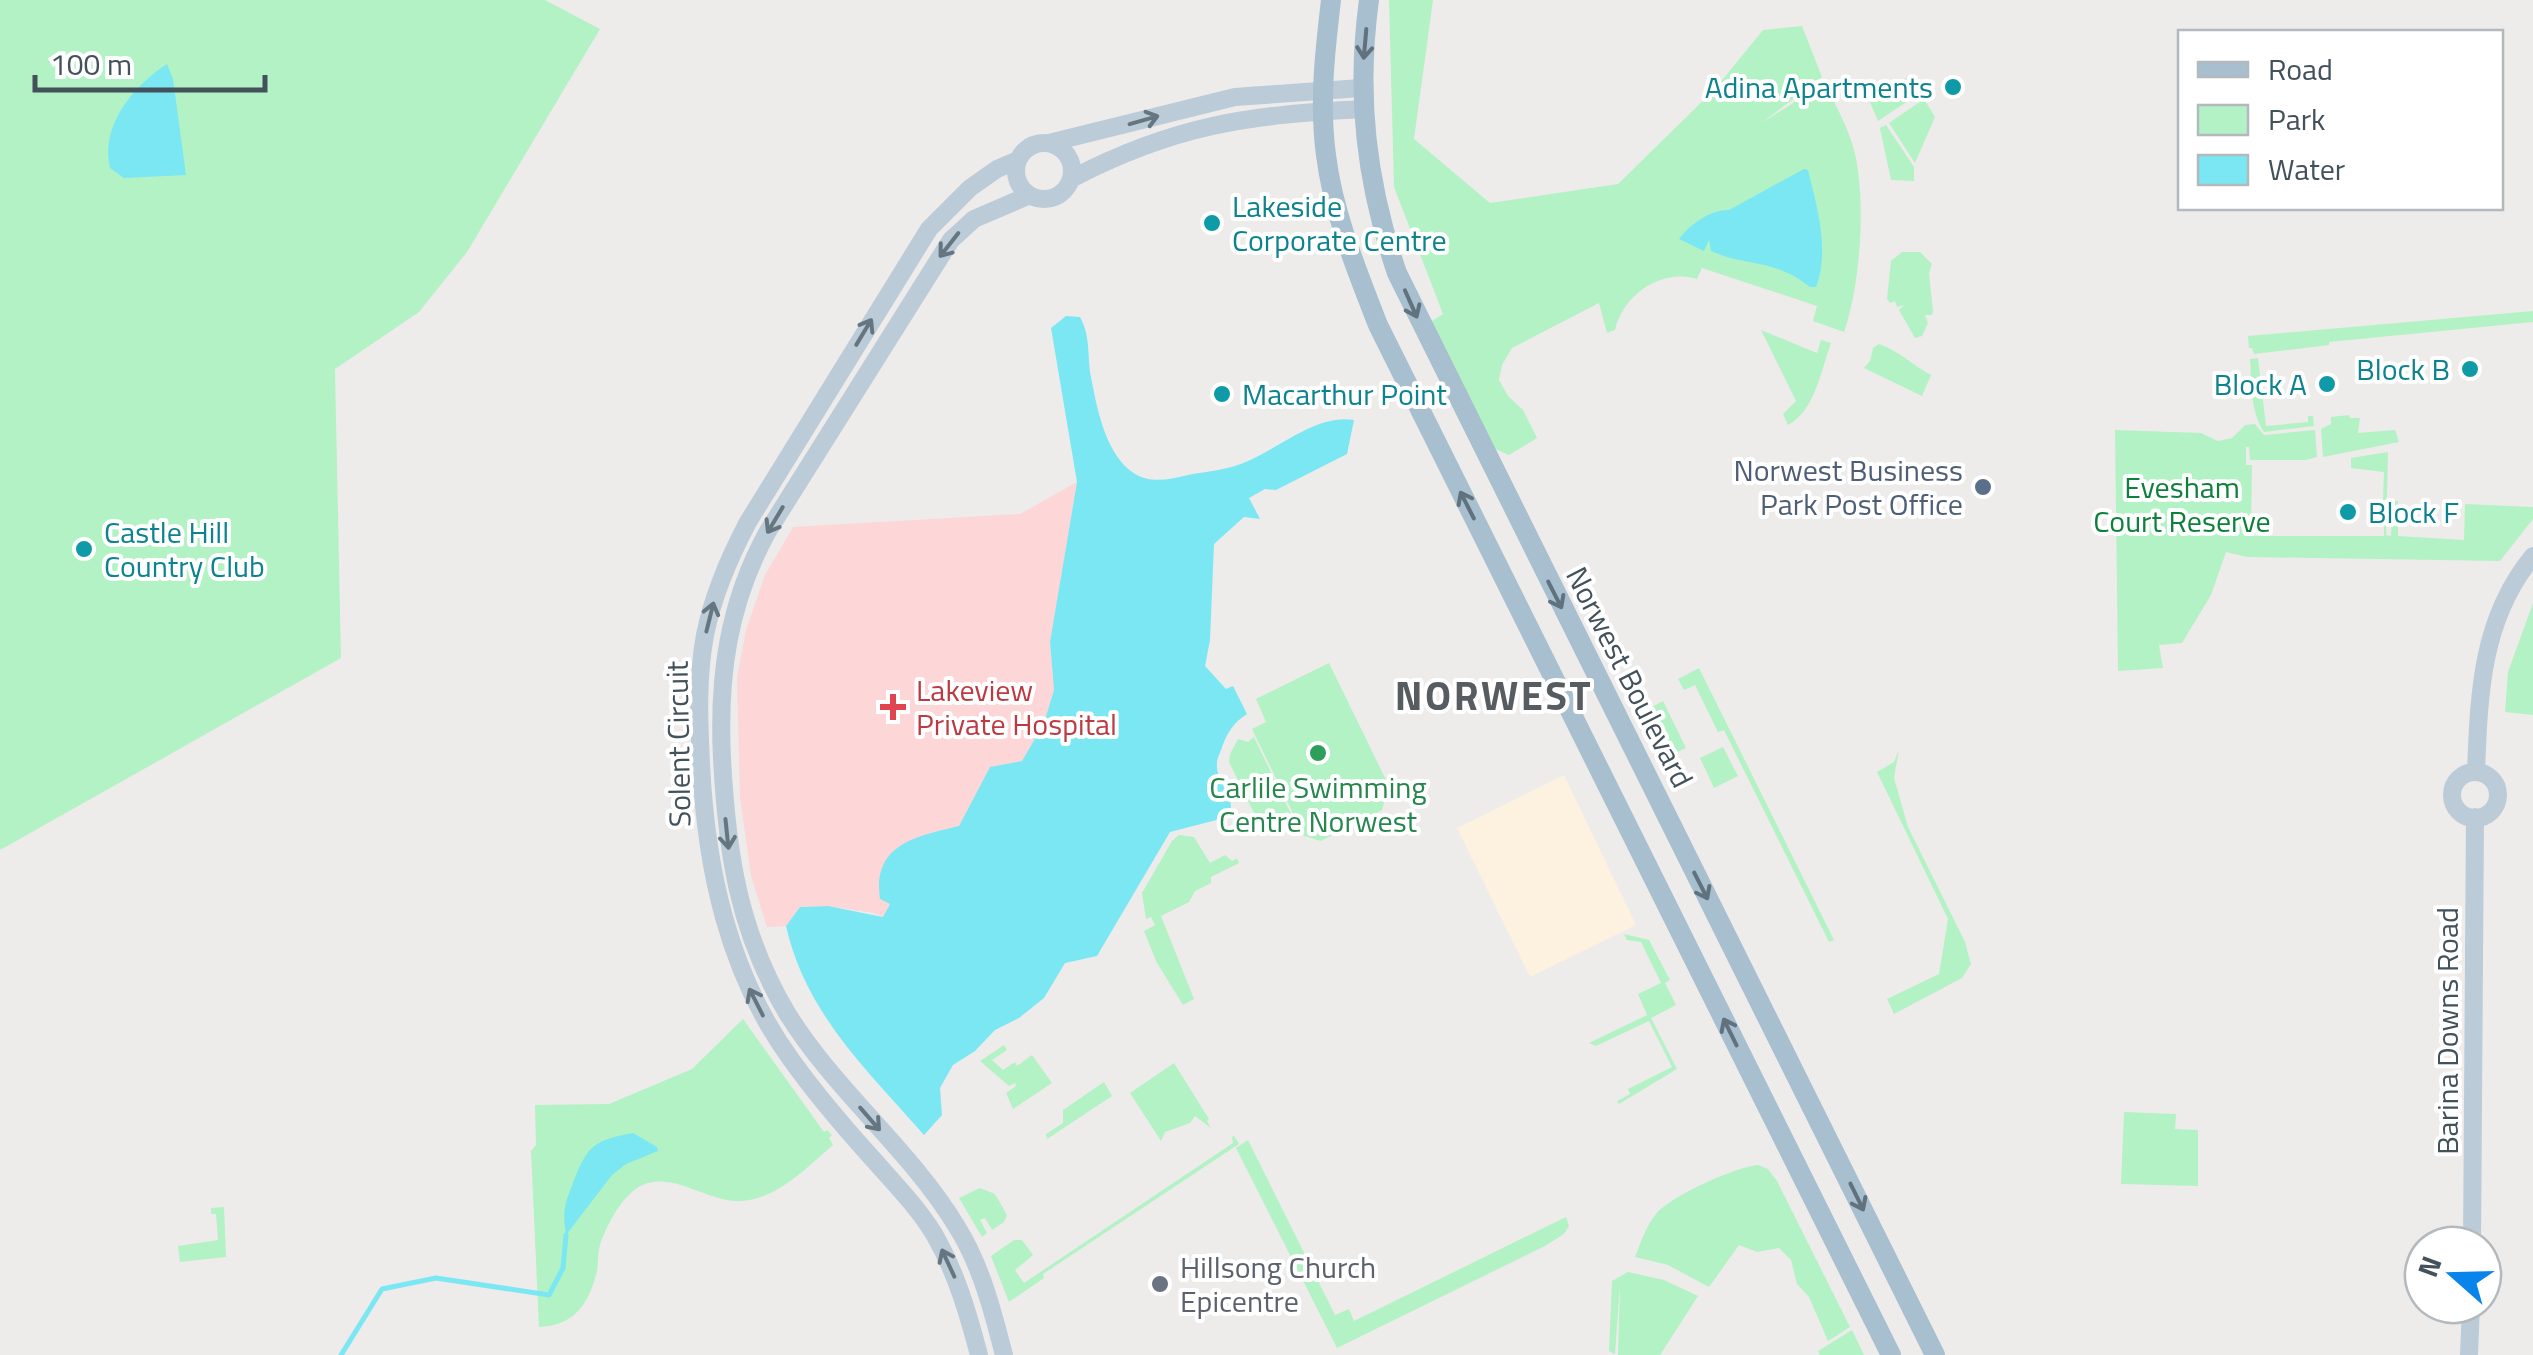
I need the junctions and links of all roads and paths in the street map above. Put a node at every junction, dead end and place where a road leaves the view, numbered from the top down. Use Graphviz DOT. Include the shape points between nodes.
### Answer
graph roads {
  1 [pos="1332,0"];
  2 [pos="1369,0"];
  3 [pos="1362,98"];
  4 [pos="1322,101"];
  5 [pos="1049,143"];
  6 [pos="1018,160"];
  7 [pos="1070,179"];
  8 [pos="1030,195"];
  9 [pos="2533,556"];
  10 [pos="2476,772"];
  11 [pos="2475,818"];
  12 [pos="2472,1225"];
  13 [pos="2470,1325"];
  14 [pos="979,1355"];
  15 [pos="1004,1355"];
  16 [pos="1890,1355"];
  17 [pos="1935,1355"];
  18 [pos="2469,1355"];
  1 -- 4 [label="main road"];
  2 -- 3 [label="main road, Norwest Boulevard, one-way"];
  3 -- 4 [label="street"];
  3 -- 17 [label="main road, Norwest Boulevard, one-way" via="1386,242 1418,320"];
  5 -- 4 [label="street, one-way" via="1260,94"];
  4 -- 7 [label="street" via="1196,128"];
  16 -- 4 [label="main road, one-way" via="1378,325 1332,186"];
  5 -- 6 [label="street" via="1029,146"];
  5 -- 7 [label="street" via="1070,160"];
  6 -- 8 [label="street" via="1017,180"];
  14 -- 6 [label="street, Solent Circuit, one-way" via="933,1233 790,1059 752,994 708,850 699,696 712,605 748,522 929,230 970,188"];
  7 -- 8 [label="street" via="1060,194"];
  8 -- 15 [label="street, Solent Circuit, one-way" via="974,220 951,240 768,531 732,619 721,710 726,836 757,952 824,1066 958,1228"];
  9 -- 10 [label="street" via="2512,584 2490,636 2478,692"];
  10 -- 11 [label="street" via="2494,782 2498,796 2493,808"];
  10 -- 11 [label="street" via="2462,775 2452,793 2456,807"];
  11 -- 12 [label="street, Barina Downs Road"];
  13 -- 18 [label="street"];
}
